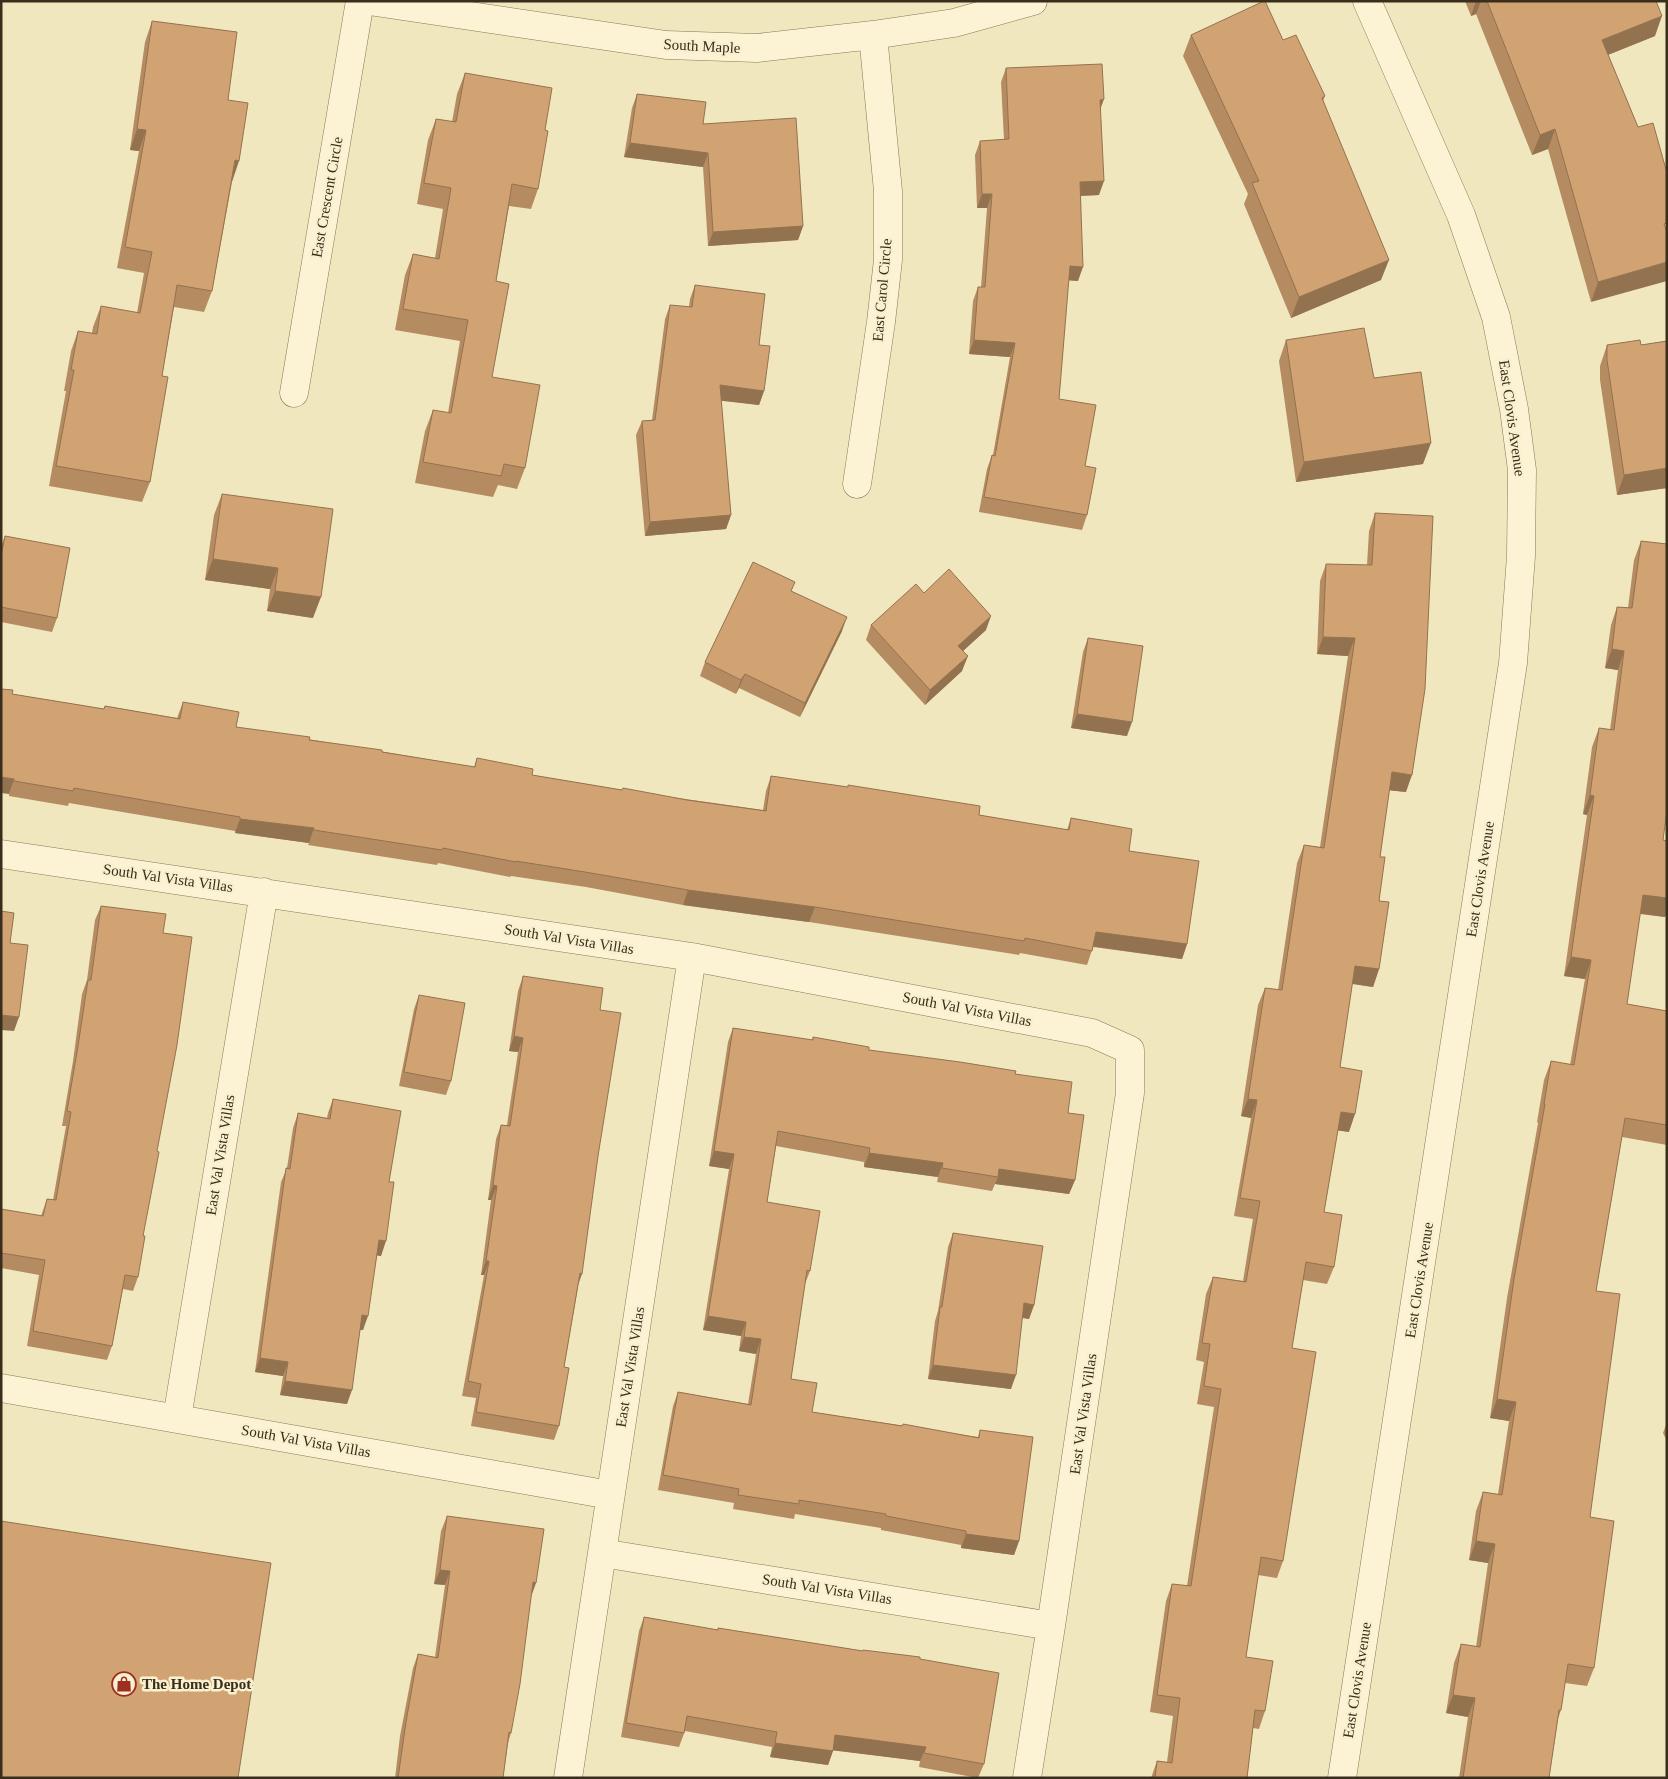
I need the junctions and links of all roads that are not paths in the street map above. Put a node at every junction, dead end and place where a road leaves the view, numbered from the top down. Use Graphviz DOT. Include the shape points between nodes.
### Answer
graph roads {
  1 [pos="360,1"];
  2 [pos="369,1"];
  3 [pos="1033,1"];
  4 [pos="1367,1"];
  5 [pos="873,35"];
  6 [pos="294,393"];
  7 [pos="857,484"];
  8 [pos="1,854"];
  9 [pos="264,892"];
  10 [pos="692,957"];
  11 [pos="1130,1050"];
  12 [pos="1,1388"];
  13 [pos="177,1418"];
  14 [pos="610,1495"];
  15 [pos="602,1553"];
  16 [pos="1052,1626"];
  17 [pos="568,1778"];
  18 [pos="1027,1778"];
  19 [pos="1342,1778"];
  1 -- 6 [label="street, East Crescent Circle"];
  2 -- 5 [label="street, South Maple" via="666,45 757,48"];
  3 -- 5 [label="street, South Maple" via="954,23"];
  4 -- 19 [label="street, East Clovis Avenue" via="1461,215 1496,317 1522,470 1521,556 1513,663"];
  5 -- 7 [label="street, East Carol Circle" via="888,191 888,260"];
  8 -- 9 [label="street, South Val Vista Villas"];
  9 -- 10 [label="street, South Val Vista Villas"];
  9 -- 13 [label="street, East Val Vista Villas"];
  10 -- 11 [label="street, South Val Vista Villas" via="1092,1033"];
  10 -- 14 [label="street, East Val Vista Villas"];
  11 -- 16 [label="street, East Val Vista Villas" via="1130,1093"];
  12 -- 13 [label="street, South Val Vista Villas"];
  13 -- 14 [label="street, South Val Vista Villas"];
  14 -- 15 [label="street, East Val Vista Villas"];
  15 -- 16 [label="street, South Val Vista Villas"];
  15 -- 17 [label="street, East Val Vista Villas"];
  16 -- 18 [label="street, East Val Vista Villas"];
}
